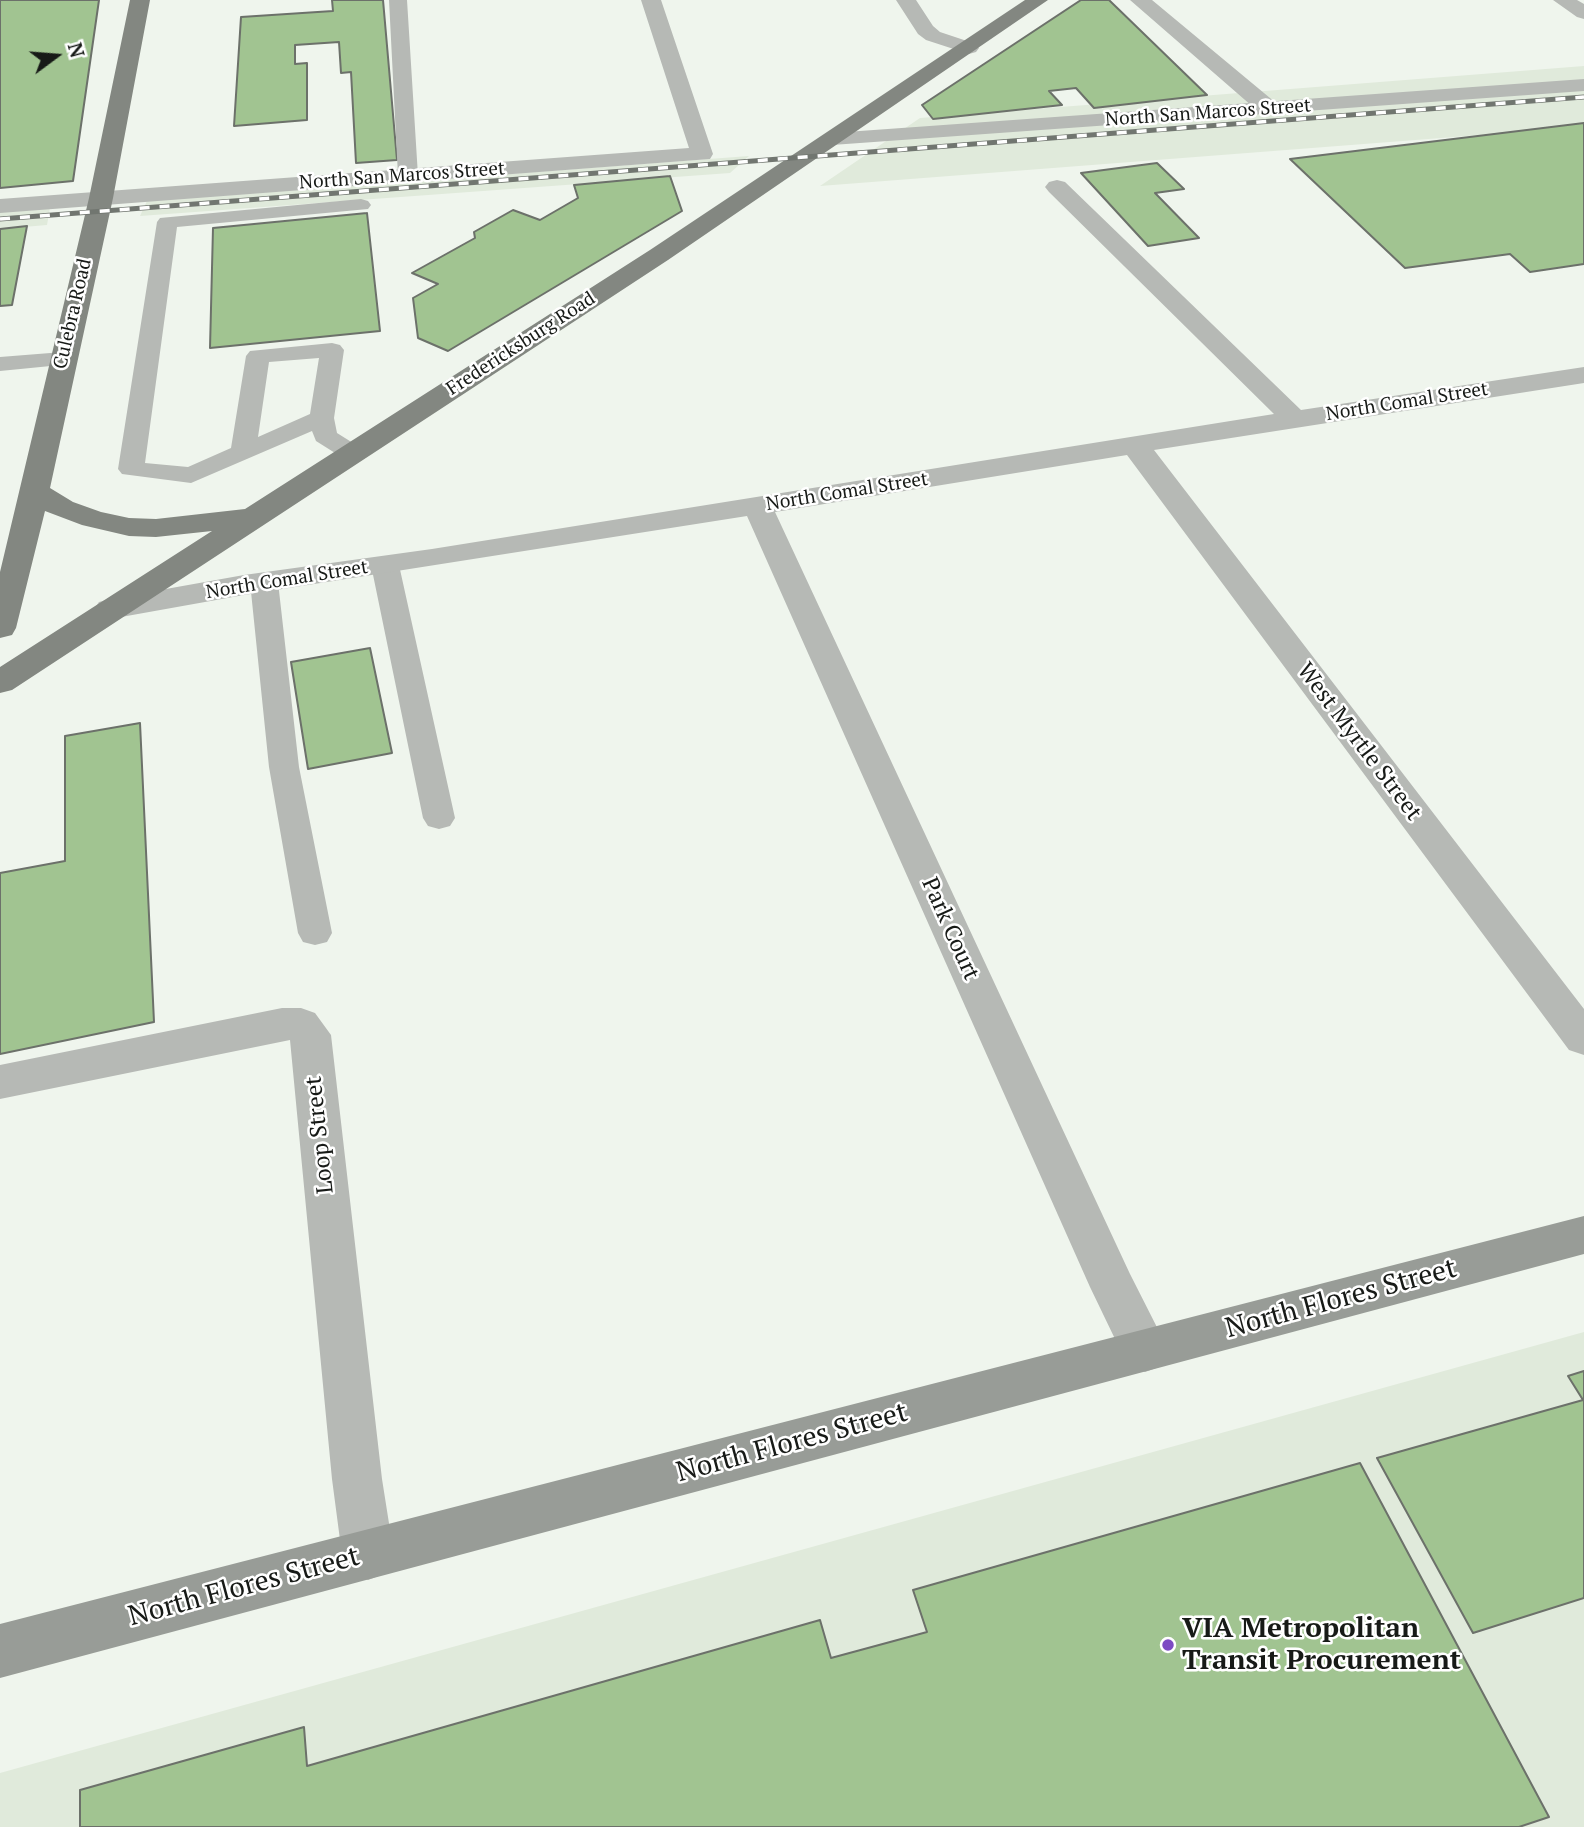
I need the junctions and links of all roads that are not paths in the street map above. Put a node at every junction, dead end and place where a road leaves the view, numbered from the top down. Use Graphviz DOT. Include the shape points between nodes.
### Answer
graph roads {
  1 [pos="140,0"];
  2 [pos="398,0"];
  3 [pos="651,0"];
  4 [pos="906,0"];
  5 [pos="1038,0"];
  6 [pos="1140,0"];
  7 [pos="1563,0"];
  8 [pos="1584,13"];
  9 [pos="969,48"];
  10 [pos="1584,85"];
  11 [pos="1268,108"];
  12 [pos="832,139"];
  13 [pos="408,176"];
  14 [pos="1057,187"];
  15 [pos="101,198"];
  16 [pos="361,205"];
  17 [pos="0,206"];
  18 [pos="63,359"];
  19 [pos="0,364"];
  20 [pos="1584,375"];
  21 [pos="322,418"];
  22 [pos="1295,419"];
  23 [pos="1135,445"];
  24 [pos="243,451"];
  25 [pos="352,453"];
  26 [pos="34,491"];
  27 [pos="757,506"];
  28 [pos="256,516"];
  29 [pos="9,561"];
  30 [pos="385,565"];
  31 [pos="264,582"];
  32 [pos="110,609"];
  33 [pos="0,628"];
  34 [pos="0,682"];
  35 [pos="439,818"];
  36 [pos="315,933"];
  37 [pos="1584,1040"];
  38 [pos="0,1082"];
  39 [pos="1584,1235"];
  40 [pos="1145,1351"];
  41 [pos="368,1555"];
  42 [pos="0,1651"];
  1 -- 15 [label="main road, Culebra Road"];
  2 -- 13 [label="lane"];
  3 -- 13 [label="street, North San Marcos Street" via="702,154"];
  4 -- 9 [label="street" via="925,30"];
  5 -- 9 [label="main road, Fredericksburg Road"];
  6 -- 11 [label="street"];
  7 -- 8 [label="street"];
  9 -- 12 [label="main road, Fredericksburg Road"];
  10 -- 11 [label="lane, North San Marcos Street"];
  11 -- 12 [label="lane, North San Marcos Street"];
  12 -- 25 [label="main road, Fredericksburg Road"];
  13 -- 15 [label="street, North San Marcos Street"];
  14 -- 22 [label="street"];
  15 -- 17 [label="street, North San Marcos Street"];
  15 -- 18 [label="main road, Culebra Road"];
  16 -- 24 [label="lane" via="167,222 131,469 191,475"];
  18 -- 19 [label="lane"];
  18 -- 26 [label="main road, Culebra Road"];
  20 -- 22 [label="street, North Comal Street"];
  21 -- 24 [label="lane"];
  21 -- 24 [label="lane" via="332,351 258,356"];
  21 -- 25 [label="lane" via="325,436"];
  22 -- 23 [label="street, North Comal Street"];
  23 -- 27 [label="street, North Comal Street"];
  23 -- 37 [label="street, West Myrtle Street"];
  25 -- 28 [label="main road, Fredericksburg Road"];
  26 -- 28 [label="main road" via="62,508 129,527"];
  26 -- 29 [label="main road, Culebra Road"];
  27 -- 30 [label="street, North Comal Street"];
  27 -- 40 [label="street, Park Court"];
  28 -- 32 [label="main road, Fredericksburg Road"];
  29 -- 33 [label="main road, Culebra Road"];
  30 -- 31 [label="street, North Comal Street"];
  30 -- 35 [label="lane"];
  31 -- 32 [label="street, North Comal Street"];
  31 -- 36 [label="lane" via="284,767"];
  32 -- 34 [label="main road, Fredericksburg Road"];
  38 -- 41 [label="street, Loop Street" via="282,1024 301,1024 310,1035"];
  39 -- 40 [label="street, North Flores Street"];
  40 -- 41 [label="street, North Flores Street"];
  41 -- 42 [label="street, North Flores Street"];
}
